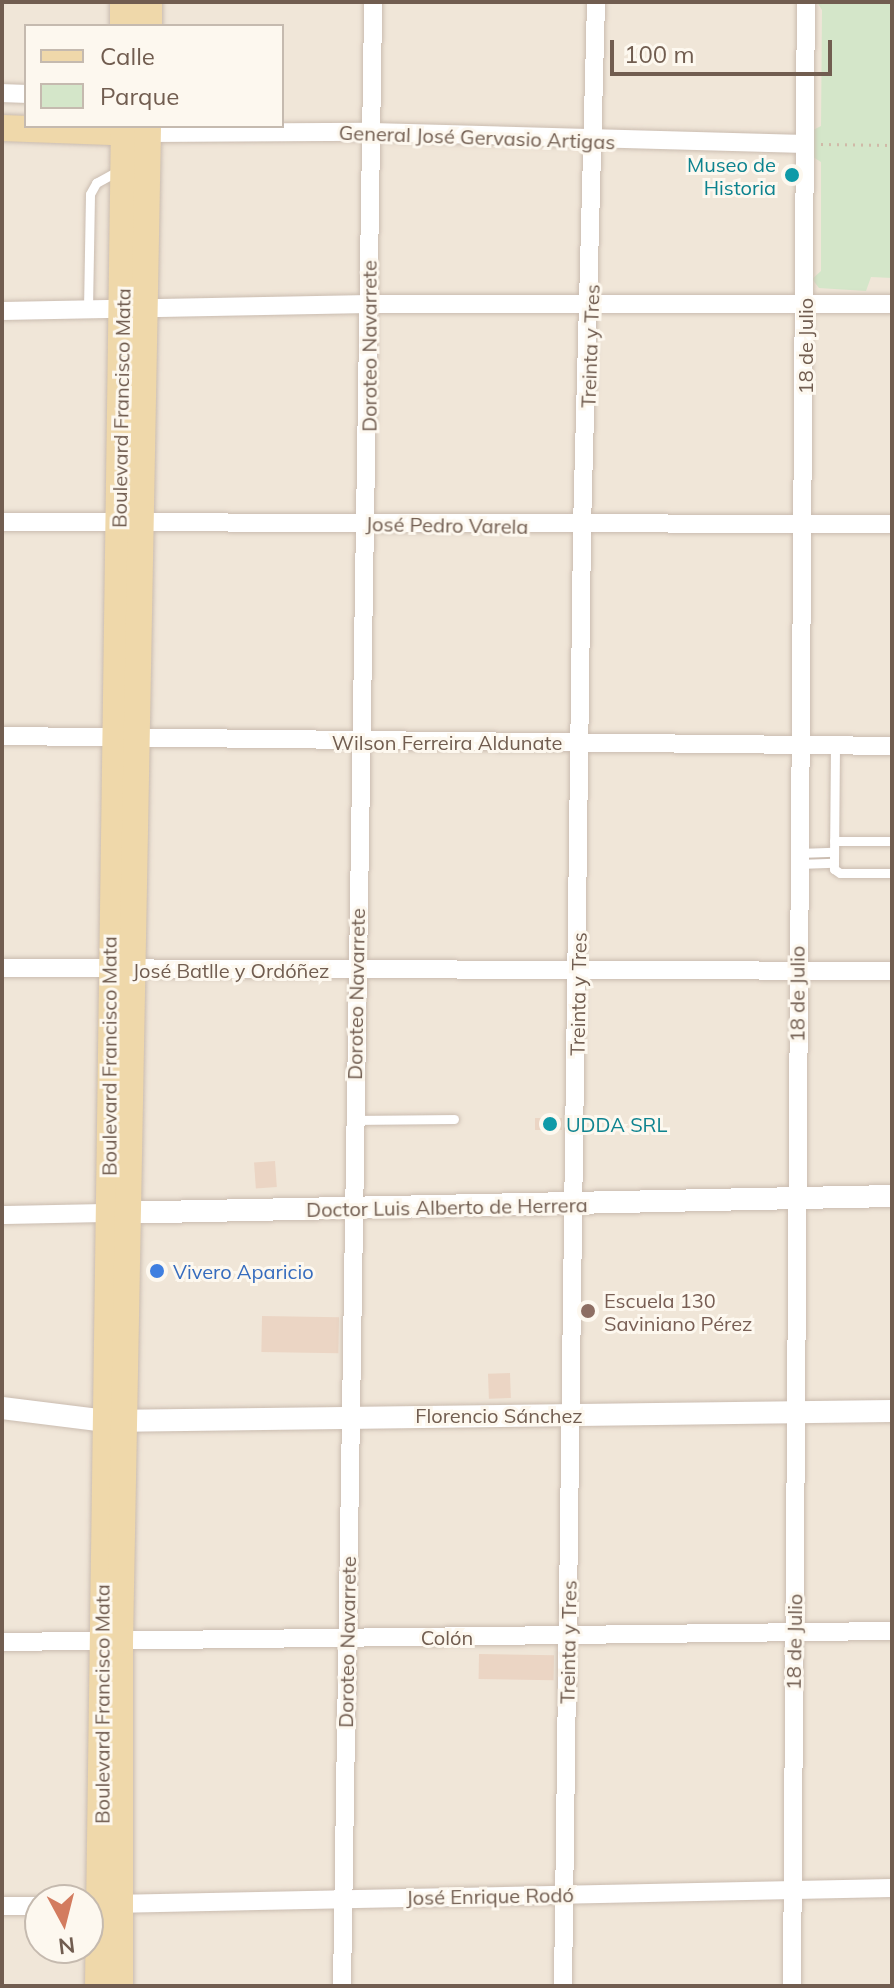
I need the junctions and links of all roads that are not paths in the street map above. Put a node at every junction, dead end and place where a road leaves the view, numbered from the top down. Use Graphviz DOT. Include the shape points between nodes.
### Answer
graph roads {
  1 [pos="123,2"];
  2 [pos="149,2"];
  3 [pos="373,2"];
  4 [pos="596,2"];
  5 [pos="806,2"];
  6 [pos="123,24"];
  7 [pos="149,24"];
  8 [pos="2,93"];
  9 [pos="24,94"];
  10 [pos="2,114"];
  11 [pos="24,115"];
  12 [pos="2,128"];
  13 [pos="136,130"];
  14 [pos="372,132"];
  15 [pos="593,142"];
  16 [pos="805,144"];
  17 [pos="124,167"];
  18 [pos="805,301"];
  19 [pos="369,304"];
  20 [pos="592,304"];
  21 [pos="892,304"];
  22 [pos="135,310"];
  23 [pos="2,311"];
  24 [pos="88,311"];
  25 [pos="806,521"];
  26 [pos="2,522"];
  27 [pos="368,523"];
  28 [pos="130,524"];
  29 [pos="892,524"];
  30 [pos="582,527"];
  31 [pos="2,736"];
  32 [pos="127,738"];
  33 [pos="363,742"];
  34 [pos="583,743"];
  35 [pos="798,746"];
  36 [pos="835,746"];
  37 [pos="892,746"];
  38 [pos="892,841"];
  39 [pos="834,846"];
  40 [pos="798,858"];
  41 [pos="834,863"];
  42 [pos="892,873"];
  43 [pos="2,968"];
  44 [pos="579,968"];
  45 [pos="121,969"];
  46 [pos="355,971"];
  47 [pos="797,971"];
  48 [pos="892,971"];
  49 [pos="454,1119"];
  50 [pos="354,1120"];
  51 [pos="892,1196"];
  52 [pos="795,1198"];
  53 [pos="574,1204"];
  54 [pos="354,1210"];
  55 [pos="118,1213"];
  56 [pos="2,1215"];
  57 [pos="2,1408"];
  58 [pos="892,1411"];
  59 [pos="797,1414"];
  60 [pos="352,1415"];
  61 [pos="572,1416"];
  62 [pos="115,1421"];
  63 [pos="892,1631"];
  64 [pos="793,1633"];
  65 [pos="568,1636"];
  66 [pos="346,1638"];
  67 [pos="111,1641"];
  68 [pos="2,1642"];
  69 [pos="104,1884"];
  70 [pos="892,1888"];
  71 [pos="792,1890"];
  72 [pos="565,1895"];
  73 [pos="344,1897"];
  74 [pos="104,1905"];
  75 [pos="2,1906"];
  76 [pos="24,1906"];
  77 [pos="104,1910"];
  78 [pos="99,1964"];
  79 [pos="98,1986"];
  80 [pos="120,1986"];
  81 [pos="342,1986"];
  82 [pos="563,1986"];
  83 [pos="792,1986"];
  1 -- 6 [label="main road"];
  2 -- 7 [label="main road"];
  3 -- 14 [label="street, Doroteo Navarrete"];
  4 -- 15 [label="street, Treinta y Tres"];
  5 -- 16 [label="street, 18 de Julio"];
  8 -- 9 [label="street"];
  10 -- 11 [label="main road"];
  12 -- 13 [label="main road"];
  13 -- 14 [label="street, General José Gervasio Artigas"];
  13 -- 17 [label="main road, Boulevard Francisco Mata"];
  13 -- 22 [label="main road, Boulevard Francisco Mata"];
  14 -- 15 [label="street, General José Gervasio Artigas"];
  14 -- 19 [label="street, Doroteo Navarrete"];
  15 -- 16 [label="street, General José Gervasio Artigas"];
  15 -- 20 [label="street, Treinta y Tres"];
  16 -- 18 [label="street, 18 de Julio"];
  17 -- 22 [label="main road, Boulevard Francisco Mata"];
  17 -- 24 [label="lane" via="104,177 90,194"];
  18 -- 20 [label="street"];
  18 -- 21 [label="street"];
  18 -- 25 [label="street, 18 de Julio"];
  19 -- 20 [label="street"];
  19 -- 22 [label="street"];
  19 -- 27 [label="street, Doroteo Navarrete"];
  20 -- 30 [label="street, Treinta y Tres"];
  22 -- 24 [label="street"];
  22 -- 28 [label="main road, Boulevard Francisco Mata"];
  23 -- 24 [label="street"];
  25 -- 29 [label="street, José Pedro Varela"];
  25 -- 30 [label="street, José Pedro Varela"];
  25 -- 35 [label="street, 18 de Julio"];
  26 -- 28 [label="street, José Pedro Varela"];
  27 -- 28 [label="street, José Pedro Varela"];
  27 -- 30 [label="street, José Pedro Varela"];
  27 -- 33 [label="street, Doroteo Navarrete"];
  28 -- 32 [label="main road, Boulevard Francisco Mata"];
  30 -- 34 [label="street, Treinta y Tres"];
  31 -- 32 [label="street, Wilson Ferreira Aldunate"];
  32 -- 33 [label="street, Wilson Ferreira Aldunate"];
  32 -- 45 [label="main road, Boulevard Francisco Mata"];
  33 -- 34 [label="street, Wilson Ferreira Aldunate"];
  33 -- 46 [label="street, Doroteo Navarrete"];
  34 -- 35 [label="street, Wilson Ferreira Aldunate"];
  34 -- 44 [label="street, Treinta y Tres"];
  35 -- 36 [label="street, Wilson Ferreira Aldunate"];
  35 -- 40 [label="street, 18 de Julio"];
  36 -- 37 [label="street, Wilson Ferreira Aldunate"];
  36 -- 39 [label="lane"];
  38 -- 39 [label="lane"];
  39 -- 40 [label="lane"];
  39 -- 41 [label="lane"];
  40 -- 41 [label="lane"];
  40 -- 47 [label="street, 18 de Julio"];
  41 -- 42 [label="lane" via="837,873"];
  43 -- 45 [label="street, José Batlle y Ordóñez"];
  44 -- 46 [label="street, José Batlle y Ordóñez"];
  44 -- 47 [label="street, José Batlle y Ordóñez"];
  44 -- 53 [label="street, Treinta y Tres"];
  45 -- 46 [label="street, José Batlle y Ordóñez"];
  45 -- 55 [label="main road, Boulevard Francisco Mata"];
  46 -- 50 [label="street, Doroteo Navarrete"];
  47 -- 48 [label="street, José Batlle y Ordóñez"];
  47 -- 52 [label="street, 18 de Julio"];
  49 -- 50 [label="lane"];
  50 -- 54 [label="street, Doroteo Navarrete"];
  51 -- 52 [label="street, Doctor Luis Alberto de Herrera"];
  52 -- 53 [label="street, Doctor Luis Alberto de Herrera"];
  52 -- 59 [label="street, 18 de Julio"];
  53 -- 54 [label="street, Doctor Luis Alberto de Herrera"];
  53 -- 61 [label="street, Treinta y Tres"];
  54 -- 55 [label="street, Doctor Luis Alberto de Herrera"];
  54 -- 60 [label="street, Doroteo Navarrete"];
  55 -- 56 [label="street, Doctor Luis Alberto de Herrera"];
  55 -- 62 [label="main road, Boulevard Francisco Mata"];
  57 -- 62 [label="street, Florencio Sánchez"];
  58 -- 59 [label="street, Florencio Sánchez"];
  59 -- 61 [label="street, Florencio Sánchez"];
  59 -- 64 [label="street, 18 de Julio"];
  60 -- 61 [label="street, Florencio Sánchez"];
  60 -- 62 [label="street, Florencio Sánchez"];
  60 -- 66 [label="street, Doroteo Navarrete"];
  61 -- 65 [label="street, Treinta y Tres"];
  62 -- 67 [label="main road, Boulevard Francisco Mata"];
  63 -- 64 [label="street, Colón"];
  64 -- 65 [label="street, Colón"];
  64 -- 71 [label="street, 18 de Julio"];
  65 -- 66 [label="street, Colón"];
  65 -- 72 [label="street, Treinta y Tres"];
  66 -- 67 [label="street, Colón"];
  66 -- 73 [label="street, Doroteo Navarrete"];
  67 -- 68 [label="street, Colón"];
  67 -- 69 [label="main road, Boulevard Francisco Mata"];
  70 -- 71 [label="street, José Enrique Rodó"];
  71 -- 72 [label="street, José Enrique Rodó"];
  71 -- 83 [label="street, 18 de Julio"];
  72 -- 73 [label="street, José Enrique Rodó"];
  72 -- 82 [label="street, Treinta y Tres"];
  73 -- 74 [label="street, José Enrique Rodó"];
  73 -- 81 [label="street, Doroteo Navarrete"];
  75 -- 76 [label="street"];
  77 -- 80 [label="main road, Boulevard Francisco Mata"];
  78 -- 79 [label="main road, Boulevard Francisco Mata"];
}
